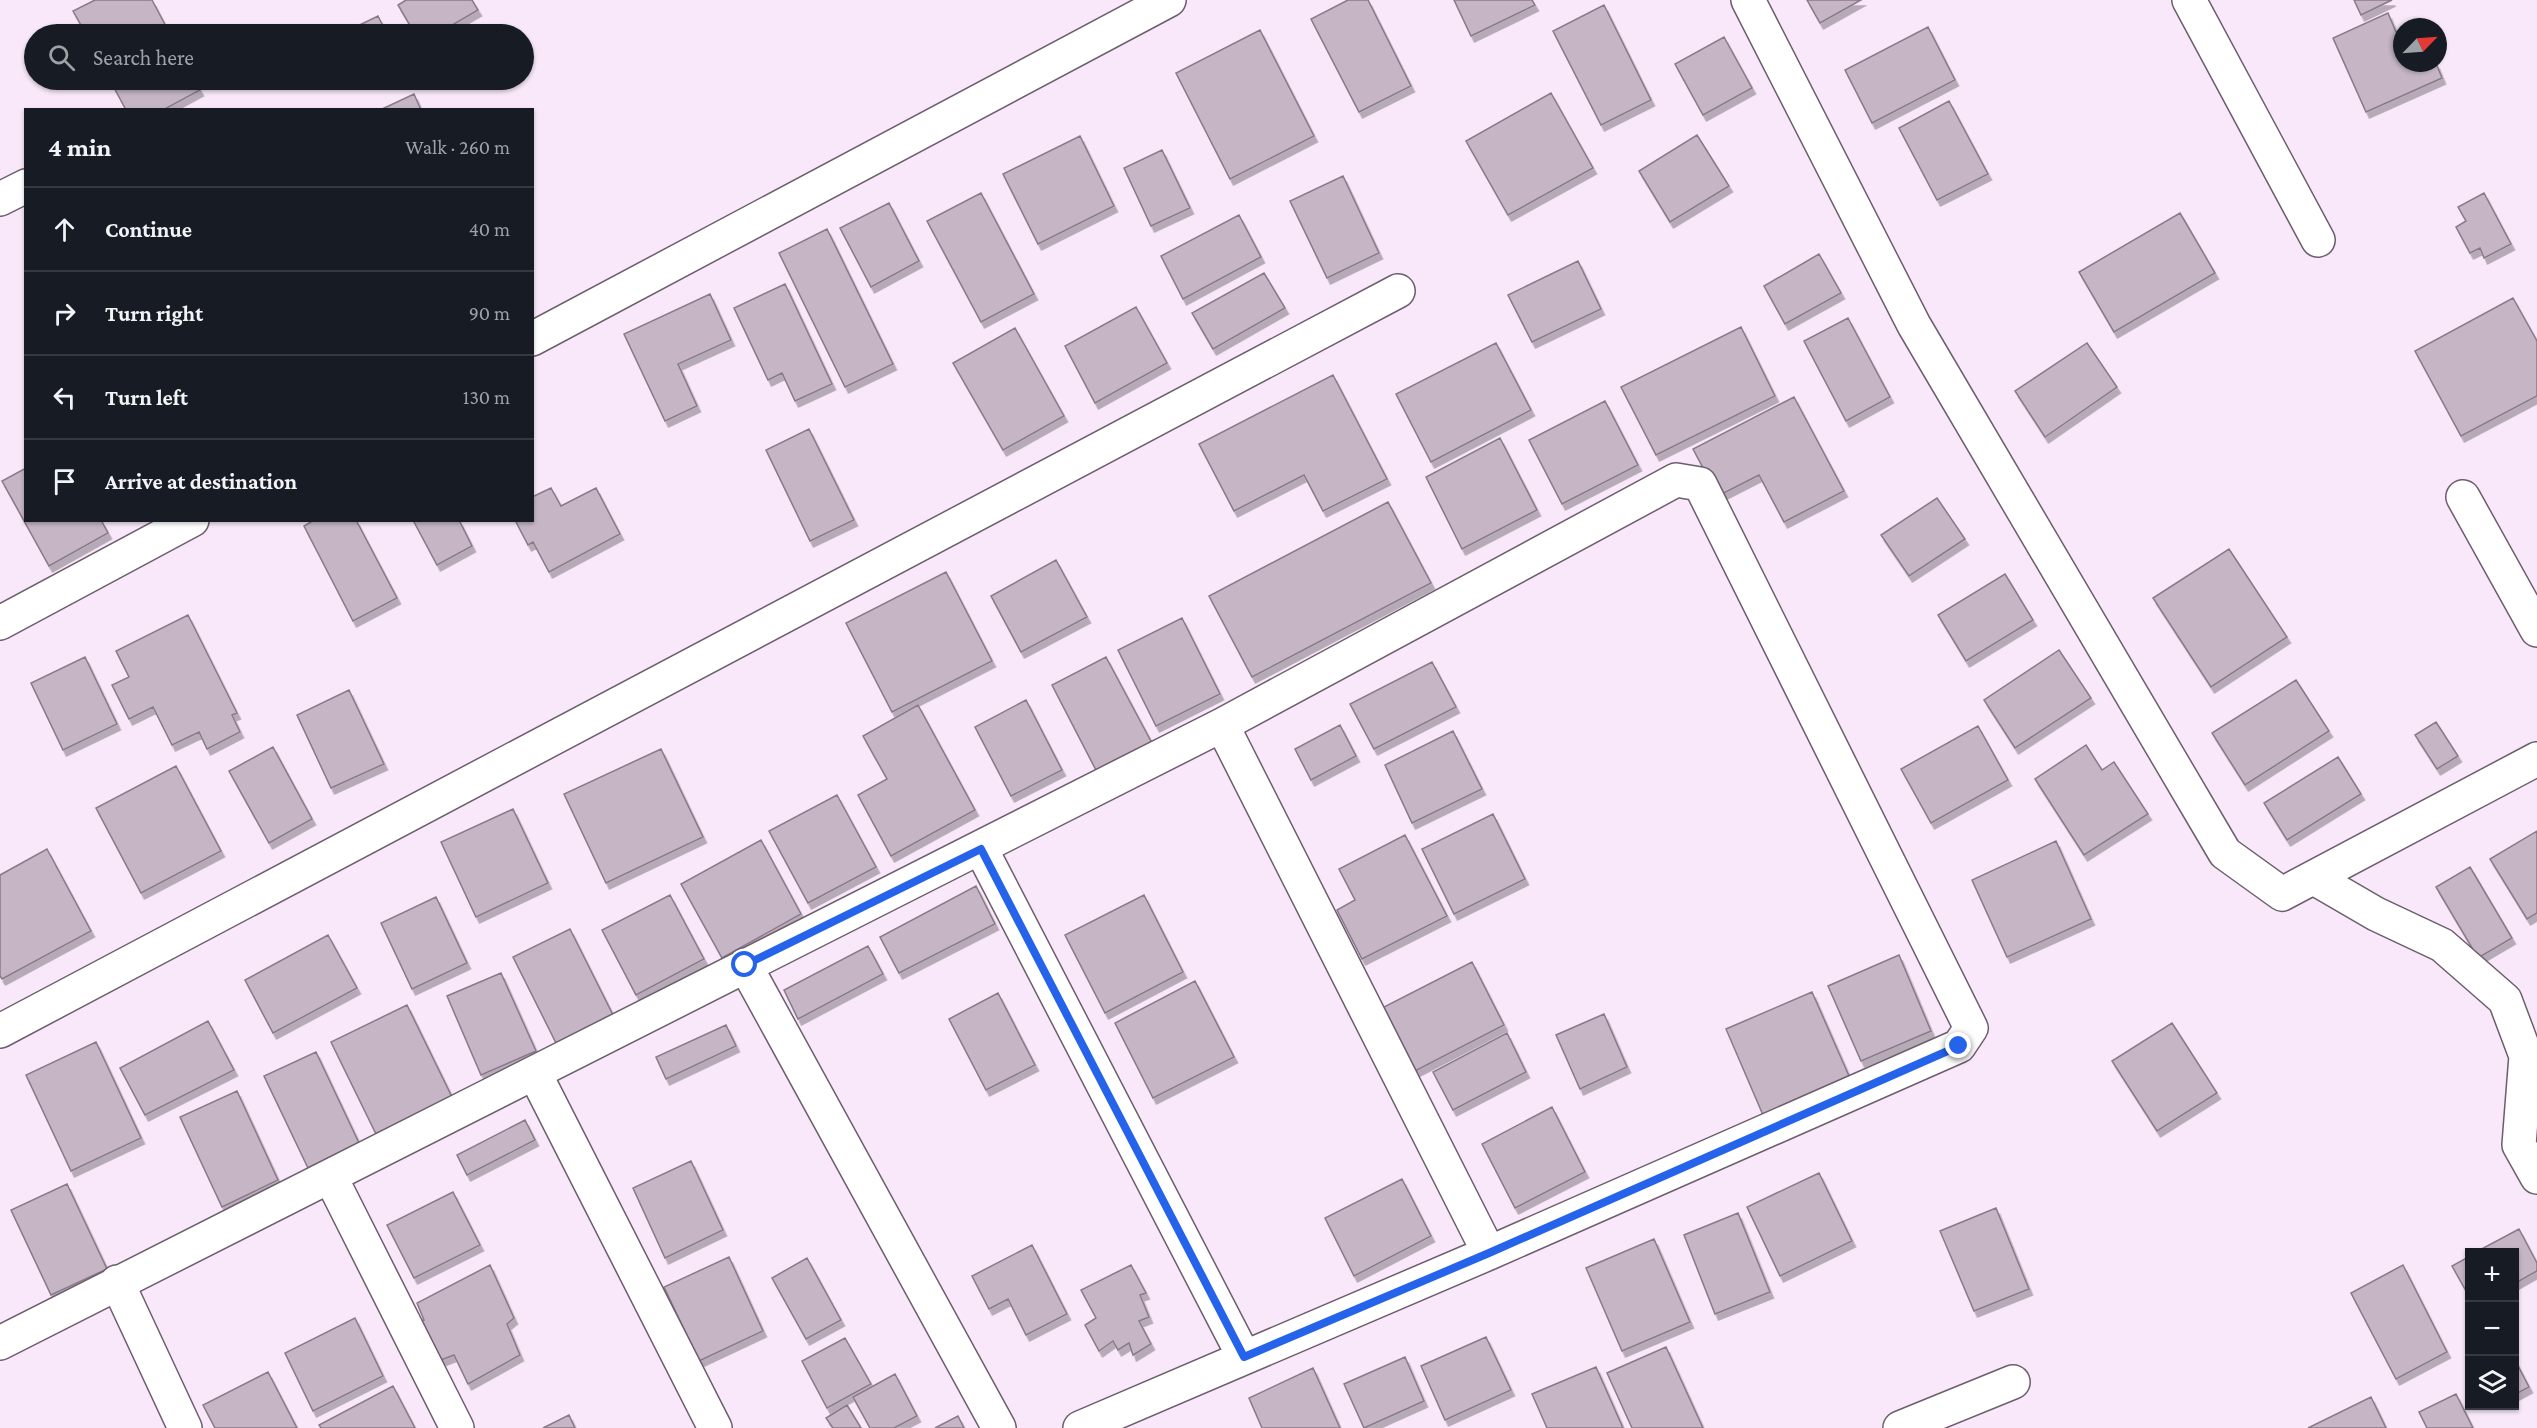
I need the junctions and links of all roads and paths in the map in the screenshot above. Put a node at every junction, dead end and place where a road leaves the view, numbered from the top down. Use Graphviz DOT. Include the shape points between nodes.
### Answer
graph roads {
  1 [pos="1169,0"];
  2 [pos="1748,0"];
  3 [pos="2189,0"];
  4 [pos="24,187"];
  5 [pos="0,199"];
  6 [pos="2318,240"];
  7 [pos="1398,291"];
  8 [pos="534,338"];
  9 [pos="2463,497"];
  10 [pos="188,522"];
  11 [pos="0,623"];
  12 [pos="2537,630"];
  13 [pos="1222,725"];
  14 [pos="2537,759"];
  15 [pos="981,849"];
  16 [pos="2314,878"];
  17 [pos="745,965"];
  18 [pos="0,1031"];
  19 [pos="535,1074"];
  20 [pos="330,1176"];
  21 [pos="2537,1177"];
  22 [pos="1489,1253"];
  23 [pos="117,1282"];
  24 [pos="0,1343"];
  25 [pos="1244,1357"];
  26 [pos="2013,1382"];
  27 [pos="185,1428"];
  28 [pos="457,1428"];
  29 [pos="715,1428"];
  30 [pos="999,1428"];
  31 [pos="1080,1428"];
  32 [pos="1900,1428"];
  1 -- 8 [label="street"];
  2 -- 16 [label="street" via="1914,325 2225,853 2282,894"];
  3 -- 6 [label="street"];
  4 -- 5 [label="street"];
  7 -- 18 [label="street"];
  9 -- 12 [label="street"];
  10 -- 11 [label="street"];
  13 -- 15 [label="street"];
  13 -- 22 [label="street"];
  13 -- 22 [label="street" via="1676,480 1700,484 1971,1028 1959,1046"];
  14 -- 16 [label="street"];
  15 -- 17 [label="street"];
  15 -- 25 [label="street"];
  16 -- 21 [label="street" via="2376,914 2442,945 2505,1000 2526,1056 2518,1144"];
  17 -- 19 [label="street"];
  17 -- 30 [label="street"];
  19 -- 20 [label="street"];
  19 -- 29 [label="street"];
  20 -- 23 [label="street"];
  20 -- 28 [label="street"];
  22 -- 25 [label="street"];
  23 -- 24 [label="street"];
  23 -- 27 [label="street"];
  25 -- 31 [label="street"];
  26 -- 32 [label="street"];
}
